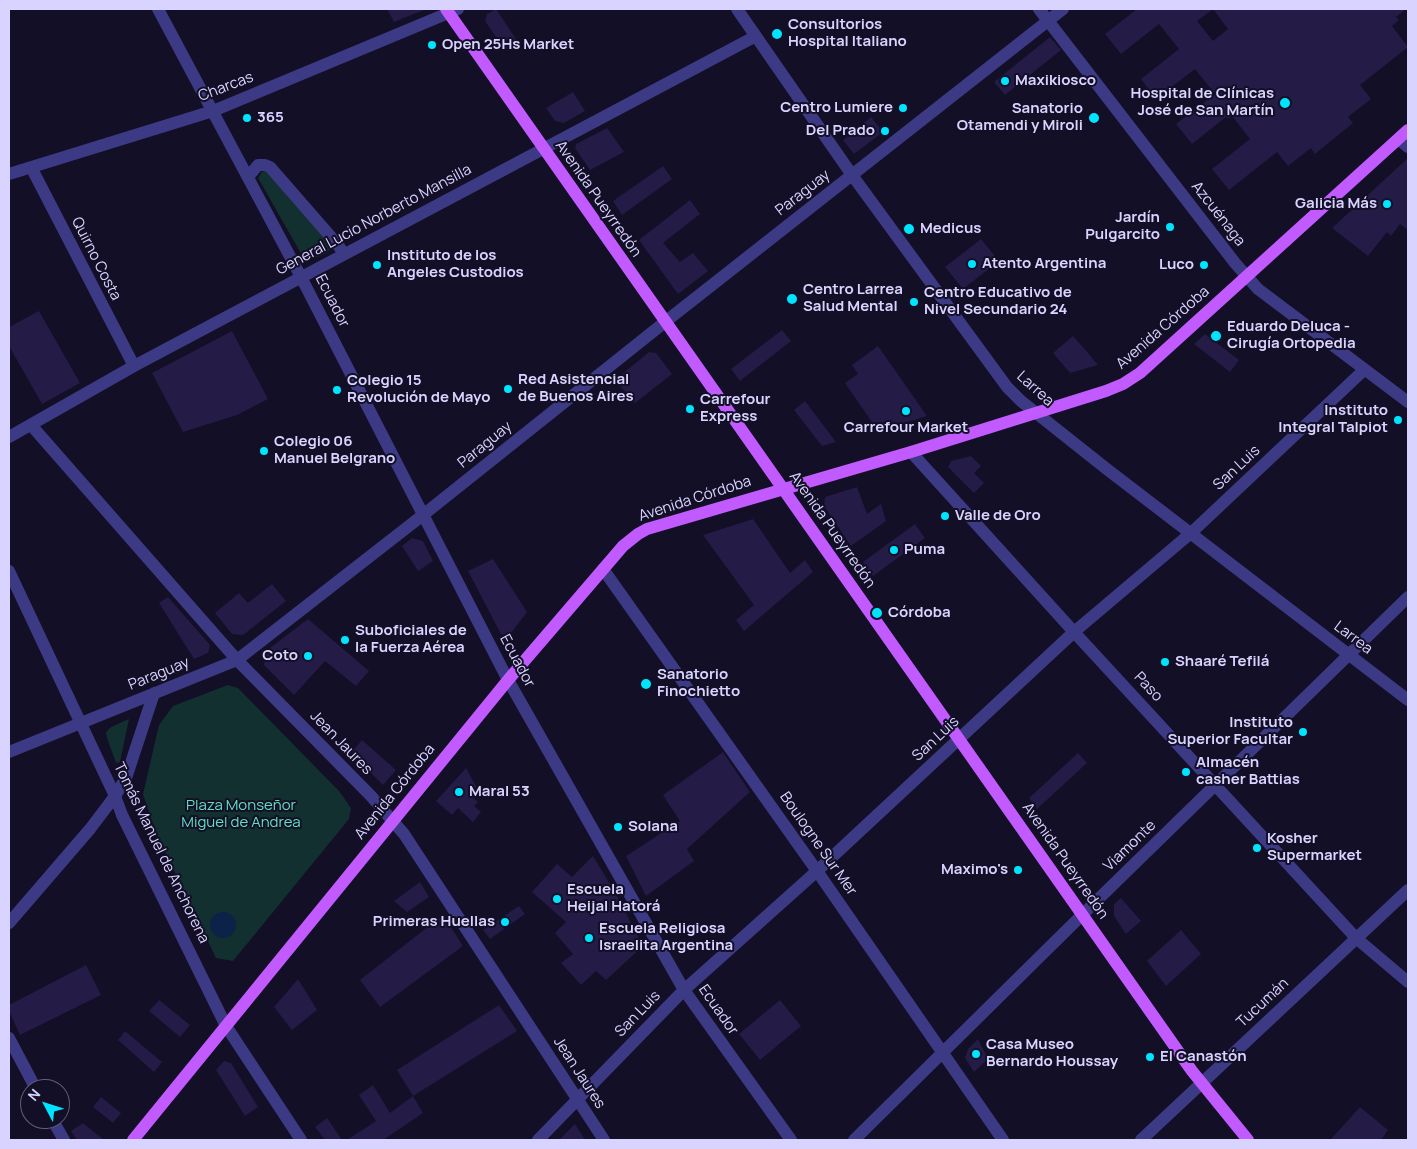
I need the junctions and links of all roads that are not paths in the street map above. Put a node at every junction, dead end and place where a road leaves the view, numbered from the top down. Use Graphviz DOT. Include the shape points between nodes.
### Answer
graph roads {
  1 [pos="158,9"];
  2 [pos="737,9"];
  3 [pos="1039,9"];
  4 [pos="1063,9"];
  5 [pos="451,10"];
  6 [pos="1048,21"];
  7 [pos="756,36"];
  8 [pos="213,111"];
  9 [pos="1408,130"];
  10 [pos="1403,143"];
  11 [pos="543,149"];
  12 [pos="30,167"];
  13 [pos="9,174"];
  14 [pos="852,175"];
  15 [pos="248,177"];
  16 [pos="344,254"];
  17 [pos="1246,276"];
  18 [pos="301,277"];
  19 [pos="665,322"];
  20 [pos="134,366"];
  21 [pos="1364,370"];
  22 [pos="1408,402"];
  23 [pos="1036,413"];
  24 [pos="30,425"];
  25 [pos="9,437"];
  26 [pos="911,452"];
  27 [pos="783,488"];
  28 [pos="423,515"];
  29 [pos="1191,534"];
  30 [pos="603,569"];
  31 [pos="9,571"];
  32 [pos="1408,597"];
  33 [pos="1074,632"];
  34 [pos="1348,655"];
  35 [pos="237,660"];
  36 [pos="508,680"];
  37 [pos="154,693"];
  38 [pos="1408,700"];
  39 [pos="81,723"];
  40 [pos="960,738"];
  41 [pos="9,752"];
  42 [pos="1216,785"];
  43 [pos="115,796"];
  44 [pos="392,820"];
  45 [pos="817,871"];
  46 [pos="1408,890"];
  47 [pos="1083,914"];
  48 [pos="9,922"];
  49 [pos="1356,938"];
  50 [pos="1408,982"];
  51 [pos="684,990"];
  52 [pos="226,1026"];
  53 [pos="9,1038"];
  54 [pos="943,1053"];
  55 [pos="31,1079"];
  56 [pos="1202,1083"];
  57 [pos="577,1100"];
  58 [pos="58,1129"];
  59 [pos="64,1140"];
  60 [pos="133,1140"];
  61 [pos="301,1140"];
  62 [pos="538,1140"];
  63 [pos="604,1140"];
  64 [pos="791,1140"];
  65 [pos="854,1140"];
  66 [pos="1003,1140"];
  67 [pos="1141,1140"];
  68 [pos="1248,1140"];
  1 -- 8 [label="street, Ecuador"];
  2 -- 7 [label="street, Larrea"];
  3 -- 6 [label="street, Azcuénaga"];
  4 -- 6 [label="street, Paraguay"];
  5 -- 8 [label="street, Charcas"];
  5 -- 11 [label="main road, Avenida Pueyrredón"];
  6 -- 14 [label="street, Paraguay"];
  6 -- 17 [label="street, Azcuénaga"];
  7 -- 11 [label="street, General Lucio Norberto Mansilla"];
  7 -- 14 [label="street, Larrea"];
  8 -- 12 [label="street, Charcas"];
  8 -- 15 [label="street, Ecuador"];
  9 -- 10 [label="main road, Avenida Córdoba"];
  10 -- 17 [label="main road, Avenida Córdoba"];
  11 -- 16 [label="street, General Lucio Norberto Mansilla"];
  11 -- 19 [label="main road, Avenida Pueyrredón"];
  12 -- 13 [label="street, Charcas"];
  12 -- 20 [label="street, Quirno Costa"];
  14 -- 19 [label="street, Paraguay"];
  14 -- 23 [label="street, Larrea" via="1007,387"];
  15 -- 16 [label="street" via="258,164 270,167"];
  15 -- 18 [label="street, Ecuador"];
  16 -- 18 [label="street, General Lucio Norberto Mansilla"];
  17 -- 21 [label="street, Azcuénaga" via="1258,289"];
  17 -- 23 [label="main road, Avenida Córdoba" via="1132,378 1111,389"];
  18 -- 20 [label="street, General Lucio Norberto Mansilla"];
  18 -- 28 [label="street, Ecuador"];
  19 -- 27 [label="main road, Avenida Pueyrredón"];
  19 -- 28 [label="street, Paraguay"];
  20 -- 24 [label="street, General Lucio Norberto Mansilla"];
  21 -- 22 [label="street, Azcuénaga"];
  21 -- 29 [label="street, San Luis"];
  23 -- 26 [label="main road, Avenida Córdoba"];
  23 -- 29 [label="street, Larrea"];
  24 -- 25 [label="street, General Lucio Norberto Mansilla"];
  24 -- 35 [label="street, Jean Jaures"];
  26 -- 27 [label="main road, Avenida Córdoba"];
  26 -- 33 [label="street, Paso"];
  27 -- 30 [label="main road, Avenida Córdoba" via="647,529 630,540"];
  27 -- 40 [label="main road, Avenida Pueyrredón"];
  28 -- 35 [label="street, Paraguay"];
  28 -- 36 [label="street, Ecuador"];
  29 -- 33 [label="street, San Luis"];
  29 -- 34 [label="street, Larrea"];
  30 -- 36 [label="main road, Avenida Córdoba"];
  30 -- 45 [label="street, Boulogne Sur Mer"];
  31 -- 39 [label="street, Tomás Manuel de Anchorena"];
  32 -- 34 [label="street, Viamonte"];
  33 -- 40 [label="street, San Luis"];
  33 -- 42 [label="street, Paso"];
  34 -- 38 [label="street, Larrea"];
  34 -- 42 [label="street, Viamonte"];
  35 -- 37 [label="street, Paraguay"];
  35 -- 44 [label="street, Jean Jaures"];
  36 -- 44 [label="main road, Avenida Córdoba"];
  36 -- 51 [label="street, Ecuador"];
  37 -- 39 [label="street, Paraguay"];
  37 -- 43 [label="street" via="126,778"];
  39 -- 41 [label="street, Paraguay"];
  39 -- 43 [label="street, Tomás Manuel de Anchorena"];
  40 -- 45 [label="street, San Luis"];
  40 -- 47 [label="main road, Avenida Pueyrredón"];
  42 -- 47 [label="street, Viamonte"];
  42 -- 49 [label="street, Paso"];
  43 -- 48 [label="street"];
  43 -- 52 [label="street, Tomás Manuel de Anchorena"];
  44 -- 52 [label="main road, Avenida Córdoba"];
  44 -- 57 [label="street, Jean Jaures"];
  45 -- 51 [label="street, San Luis"];
  45 -- 54 [label="street, Boulogne Sur Mer"];
  46 -- 49 [label="street, Tucumán"];
  47 -- 54 [label="street, Viamonte"];
  47 -- 56 [label="main road, Avenida Pueyrredón"];
  49 -- 50 [label="street, Paso"];
  49 -- 56 [label="street, Tucumán"];
  51 -- 57 [label="street, San Luis"];
  51 -- 64 [label="street, Ecuador"];
  52 -- 60 [label="main road, Avenida Córdoba"];
  52 -- 61 [label="street, Tomás Manuel de Anchorena"];
  53 -- 55 [label="street"];
  54 -- 65 [label="street, Viamonte"];
  54 -- 66 [label="street, Boulogne Sur Mer"];
  56 -- 67 [label="street, Tucumán"];
  56 -- 68 [label="main road, Avenida Pueyrredón"];
  57 -- 62 [label="street, San Luis"];
  57 -- 63 [label="street, Jean Jaures"];
  58 -- 59 [label="street"];
}
